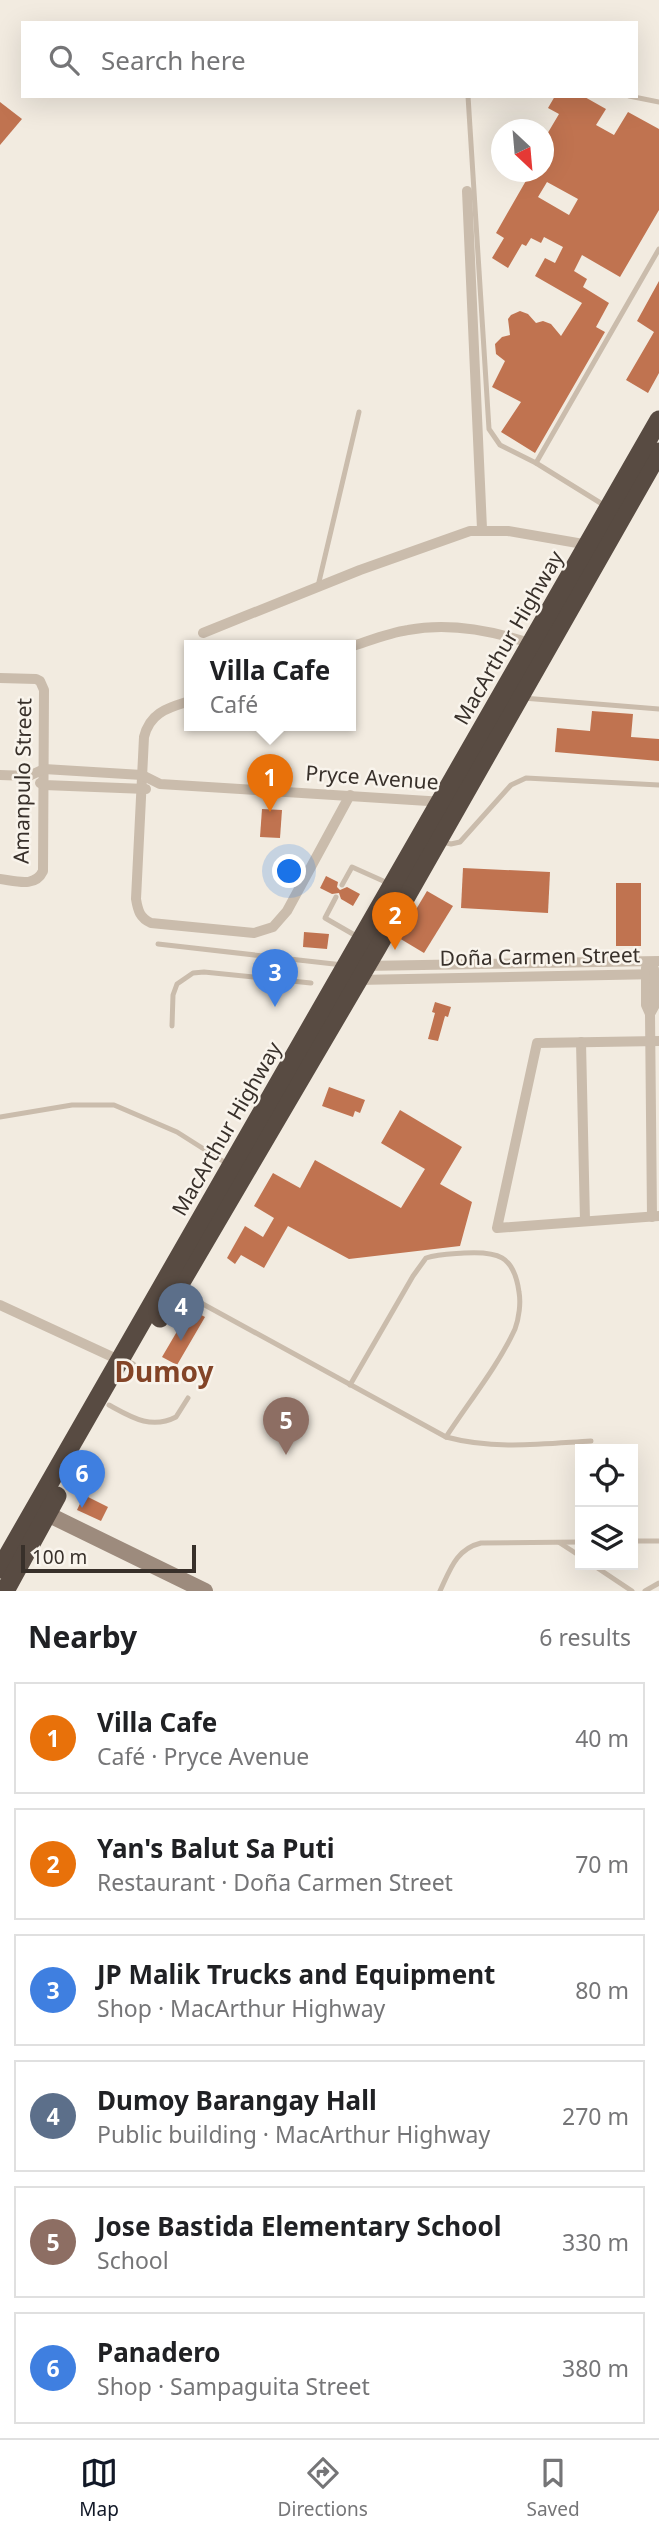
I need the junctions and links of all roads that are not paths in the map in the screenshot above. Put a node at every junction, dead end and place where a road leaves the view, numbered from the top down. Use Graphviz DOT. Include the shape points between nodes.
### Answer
graph roads {
  1 [pos="468,98"];
  2 [pos="638,98"];
  3 [pos="659,102"];
  4 [pos="467,191"];
  5 [pos="659,249"];
  6 [pos="359,412"];
  7 [pos="659,420"];
  8 [pos="659,452"];
  9 [pos="536,463"];
  10 [pos="609,508"];
  11 [pos="482,529"];
  12 [pos="589,545"];
  13 [pos="317,587"];
  14 [pos="202,633"];
  15 [pos="356,645"];
  16 [pos="540,646"];
  17 [pos="0,678"];
  18 [pos="519,685"];
  19 [pos="184,703"];
  20 [pos="659,709"];
  21 [pos="44,769"];
  22 [pos="0,775"];
  23 [pos="142,775"];
  24 [pos="29,776"];
  25 [pos="160,784"];
  26 [pos="44,785"];
  27 [pos="659,785"];
  28 [pos="142,791"];
  29 [pos="350,795"];
  30 [pos="449,802"];
  31 [pos="437,841"];
  32 [pos="0,879"];
  33 [pos="342,885"];
  34 [pos="393,885"];
  35 [pos="336,897"];
  36 [pos="362,939"];
  37 [pos="158,944"];
  38 [pos="653,961"];
  39 [pos="352,973"];
  40 [pos="653,974"];
  41 [pos="311,983"];
  42 [pos="172,1026"];
  43 [pos="655,1041"];
  44 [pos="581,1042"];
  45 [pos="0,1117"];
  46 [pos="238,1171"];
  47 [pos="655,1216"];
  48 [pos="585,1222"];
  49 [pos="177,1289"];
  50 [pos="0,1305"];
  51 [pos="126,1363"];
  52 [pos="349,1385"];
  53 [pos="188,1398"];
  54 [pos="109,1405"];
  55 [pos="446,1437"];
  56 [pos="591,1441"];
  57 [pos="42,1511"];
  58 [pos="638,1541"];
  59 [pos="659,1541"];
  60 [pos="575,1542"];
  61 [pos="559,1543"];
  62 [pos="575,1553"];
  63 [pos="0,1569"];
  64 [pos="600,1570"];
  65 [pos="659,1583"];
  66 [pos="5,1591"];
  67 [pos="205,1591"];
  68 [pos="440,1591"];
  69 [pos="632,1591"];
  70 [pos="645,1591"];
  1 -- 9 [label="lane" via="487,420 500,445"];
  2 -- 3 [label="lane"];
  4 -- 11 [label="street"];
  5 -- 9 [label="lane"];
  6 -- 13 [label="lane"];
  7 -- 10 [label="highway, MacArthur Highway"];
  8 -- 16 [label="highway, MacArthur Highway"];
  9 -- 10 [label="lane"];
  10 -- 12 [label="highway, MacArthur Highway"];
  11 -- 12 [label="street"];
  11 -- 13 [label="street"];
  12 -- 16 [label="highway, MacArthur Highway"];
  13 -- 14 [label="street"];
  15 -- 16 [label="street" via="407,629 433,627 508,635"];
  16 -- 18 [label="highway, MacArthur Highway"];
  17 -- 21 [label="street, Amanpulo Street" via="40,681 44,691"];
  18 -- 20 [label="lane"];
  18 -- 30 [label="highway, MacArthur Highway"];
  19 -- 23 [label="street" via="150,720"];
  21 -- 23 [label="street, Pryce Avenue"];
  21 -- 24 [label="street, Pryce Avenue"];
  21 -- 26 [label="street, Amanpulo Street"];
  22 -- 24 [label="street, Pryce Avenue"];
  23 -- 25 [label="street, Pryce Avenue"];
  23 -- 28 [label="street"];
  24 -- 26 [label="street, Pryce Avenue"];
  25 -- 28 [label="street, Pryce Avenue"];
  25 -- 29 [label="street, Pryce Avenue"];
  26 -- 28 [label="street, Pryce Avenue"];
  26 -- 32 [label="street, Amanpulo Street" via="43,867 37,880"];
  27 -- 31 [label="lane" via="526,778 506,790 460,842"];
  28 -- 29 [label="street" via="136,899 140,915 151,923 254,933 273,927 287,911"];
  29 -- 30 [label="street, Pryce Avenue"];
  30 -- 31 [label="highway, MacArthur Highway"];
  30 -- 34 [label="highway, MacArthur Highway"];
  31 -- 39 [label="highway, MacArthur Highway"];
  33 -- 34 [label="lane" via="352,867"];
  34 -- 36 [label="highway, MacArthur Highway"];
  35 -- 36 [label="lane" via="325,918"];
  36 -- 39 [label="highway, MacArthur Highway"];
  37 -- 39 [label="lane" via="303,959"];
  38 -- 39 [label="street, Doña Carmen Street"];
  38 -- 40 [label="street"];
  39 -- 40 [label="street, Doña Carmen Street"];
  39 -- 46 [label="highway, MacArthur Highway"];
  40 -- 43 [label="street" via="655,1005 650,1014"];
  41 -- 42 [label="lane" via="194,973 177,984"];
  43 -- 44 [label="street"];
  43 -- 47 [label="street"];
  44 -- 48 [label="street"];
  44 -- 48 [label="street" via="537,1043 497,1228"];
  45 -- 46 [label="lane" via="72,1105 114,1105 177,1132"];
  46 -- 49 [label="highway, MacArthur Highway"];
  46 -- 51 [label="highway, MacArthur Highway"];
  47 -- 48 [label="street"];
  49 -- 51 [label="highway, MacArthur Highway"];
  49 -- 52 [label="lane"];
  50 -- 51 [label="street"];
  51 -- 54 [label="highway, MacArthur Highway"];
  51 -- 57 [label="highway, MacArthur Highway"];
  52 -- 55 [label="lane"];
  52 -- 55 [label="lane" via="426,1258 480,1252 502,1256 518,1279 516,1326"];
  53 -- 54 [label="lane" via="176,1417 159,1422 139,1422"];
  54 -- 57 [label="highway, MacArthur Highway"];
  55 -- 56 [label="lane" via="497,1446"];
  57 -- 63 [label="highway, MacArthur Highway"];
  57 -- 66 [label="highway, MacArthur Highway"];
  57 -- 67 [label="street"];
  58 -- 59 [label="lane"];
  60 -- 61 [label="lane"];
  61 -- 62 [label="lane"];
  61 -- 68 [label="lane" via="471,1546 456,1558"];
  64 -- 69 [label="lane"];
  65 -- 70 [label="lane"];
}
